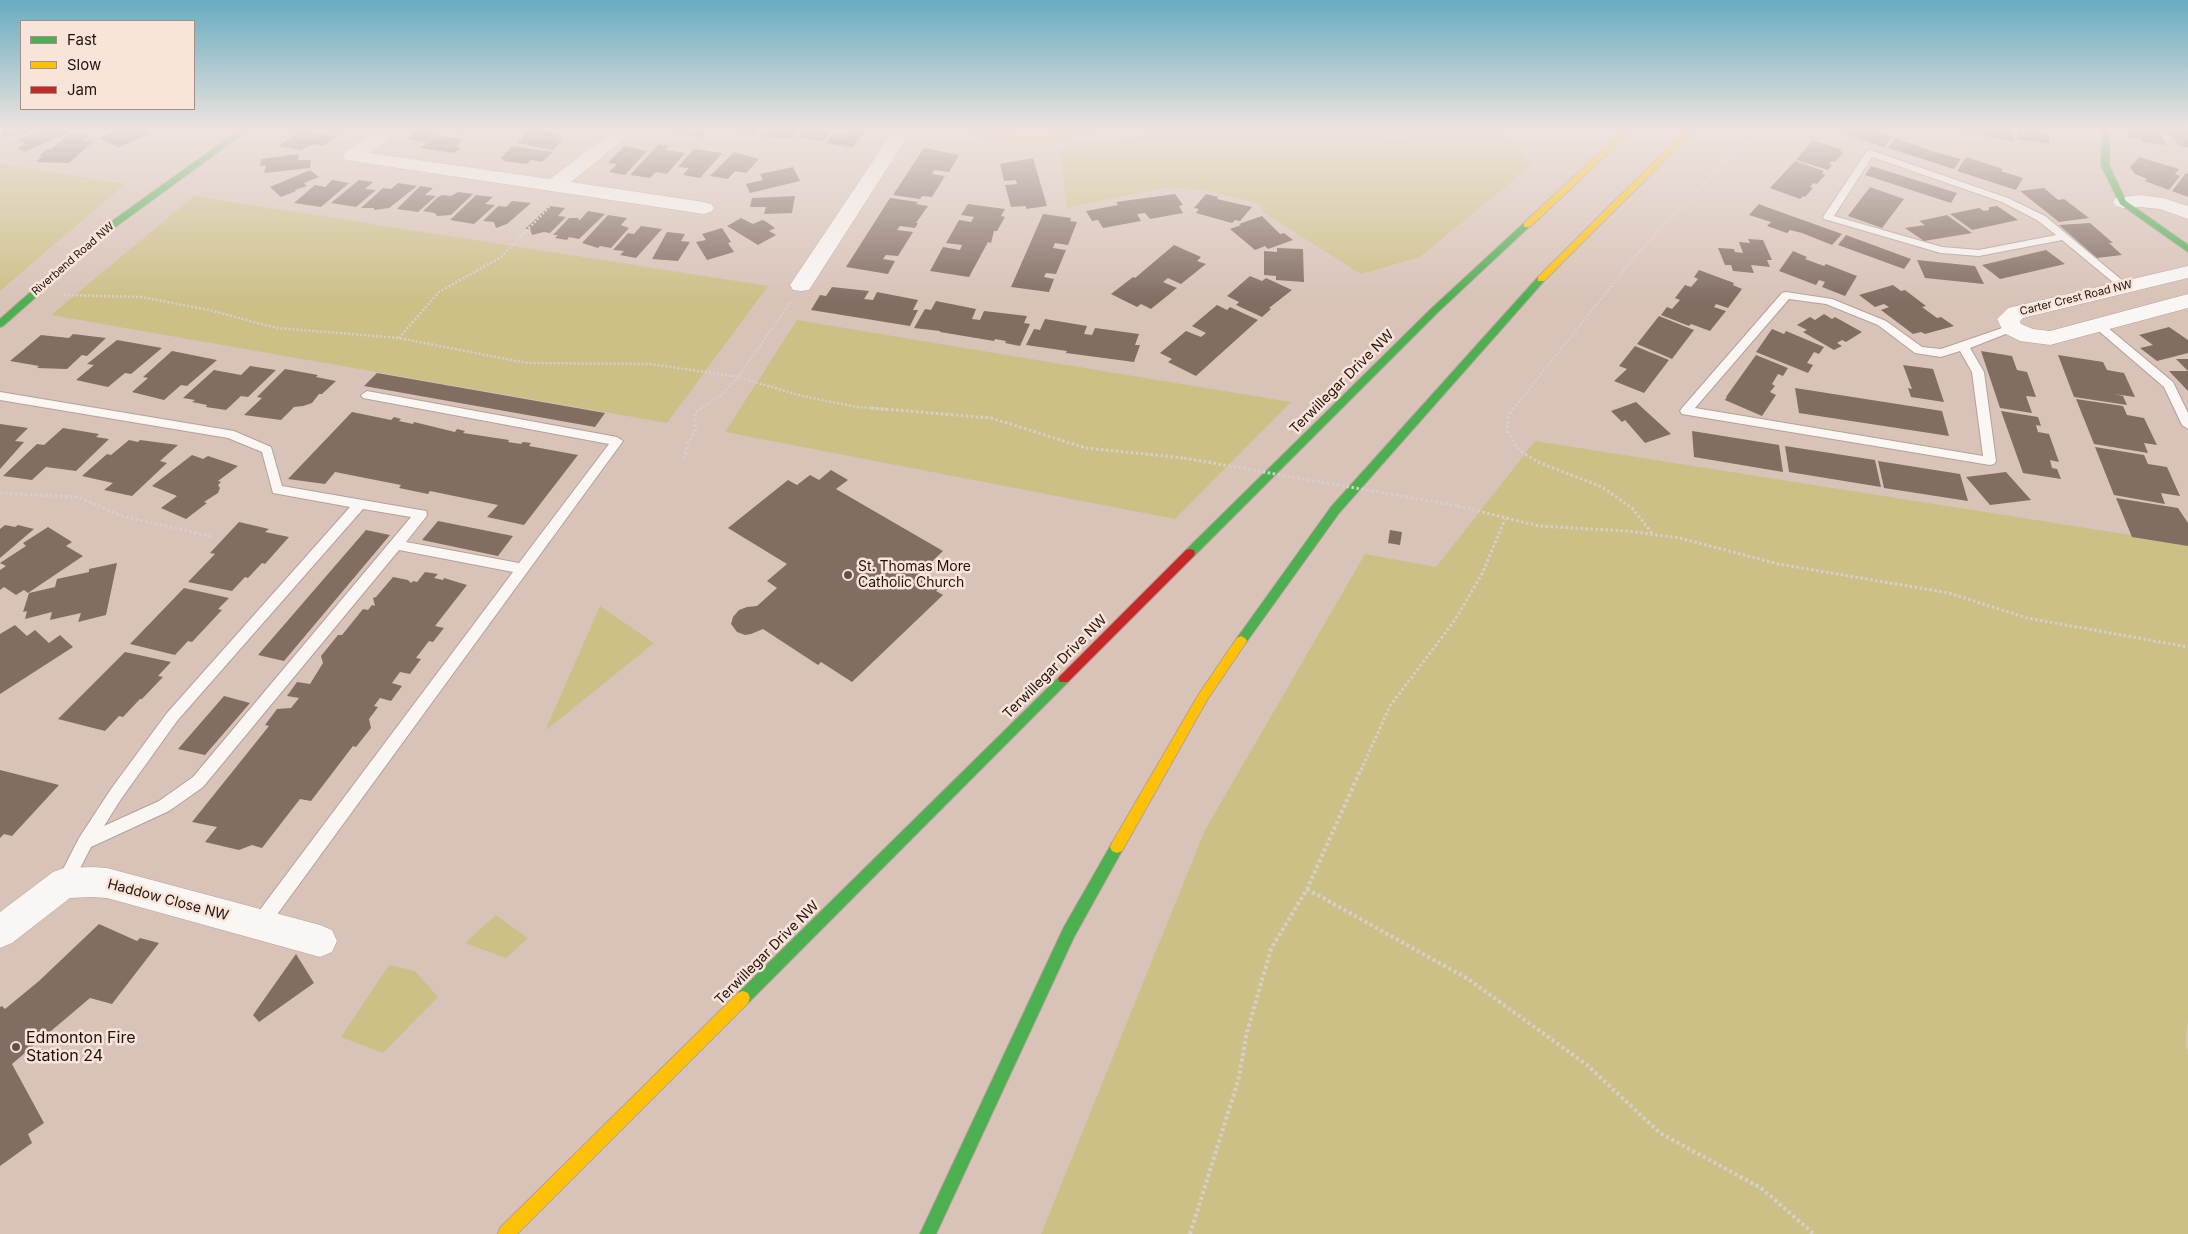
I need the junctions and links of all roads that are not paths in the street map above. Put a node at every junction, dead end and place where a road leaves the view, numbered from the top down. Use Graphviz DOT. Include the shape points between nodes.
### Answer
graph roads {
  1 [pos="166,186"];
  2 [pos="551,186"];
  3 [pos="866,186"];
  4 [pos="1569,186"];
  5 [pos="1635,186"];
  6 [pos="1848,186"];
  7 [pos="1964,186"];
  8 [pos="2115,186"];
  9 [pos="561,187"];
  10 [pos="2123,202"];
  11 [pos="704,208"];
  12 [pos="2188,213"];
  13 [pos="2063,237"];
  14 [pos="2188,249"];
  15 [pos="2188,272"];
  16 [pos="801,285"];
  17 [pos="2124,286"];
  18 [pos="2188,301"];
  19 [pos="0,324"];
  20 [pos="2097,324"];
  21 [pos="2012,328"];
  22 [pos="1963,346"];
  23 [pos="367,395"];
  24 [pos="0,396"];
  25 [pos="2188,425"];
  26 [pos="360,504"];
  27 [pos="396,545"];
  28 [pos="522,569"];
  29 [pos="85,843"];
  30 [pos="64,883"];
  31 [pos="259,925"];
  32 [pos="0,932"];
  33 [pos="320,941"];
  34 [pos="506,1234"];
  35 [pos="928,1234"];
  1 -- 19 [label="main road, Riverbend Road NW" via="111,226"];
  2 -- 9 [label="street"];
  3 -- 16 [label="street"];
  4 -- 34 [label="main road, Terwillegar Drive NW" via="1435,310"];
  5 -- 35 [label="main road" via="1541,279 1335,510 1203,697 1069,932"];
  6 -- 13 [label="lane" via="1828,216 1941,250 1979,253"];
  7 -- 13 [label="lane" via="2005,200 2041,218"];
  8 -- 10 [label="main road"];
  9 -- 11 [label="street"];
  10 -- 12 [label="street" via="2163,204"];
  10 -- 14 [label="main road"];
  13 -- 17 [label="lane"];
  15 -- 17 [label="street, Carter Crest Road NW"];
  17 -- 21 [label="street, Carter Crest Road NW" via="2016,313 2008,319"];
  18 -- 20 [label="street, Carter Crest Road NW"];
  20 -- 21 [label="street, Carter Crest Road NW" via="2050,338 2028,336"];
  20 -- 25 [label="lane" via="2169,385"];
  21 -- 22 [label="lane"];
  22 -- 22 [label="lane" via="1978,372 1990,461 1686,411 1786,295 1828,301 1882,323 1919,350 1941,352"];
  23 -- 28 [label="lane" via="617,441"];
  24 -- 26 [label="lane" via="230,434 267,450 277,490"];
  26 -- 27 [label="lane" via="421,514"];
  26 -- 29 [label="lane" via="172,717"];
  27 -- 28 [label="lane"];
  27 -- 29 [label="lane" via="198,782 164,806"];
  28 -- 31 [label="lane"];
  29 -- 30 [label="lane"];
  30 -- 31 [label="street, Haddow Close NW" via="107,883"];
  30 -- 32 [label="street"];
  31 -- 33 [label="street, Haddow Close NW"];
}
